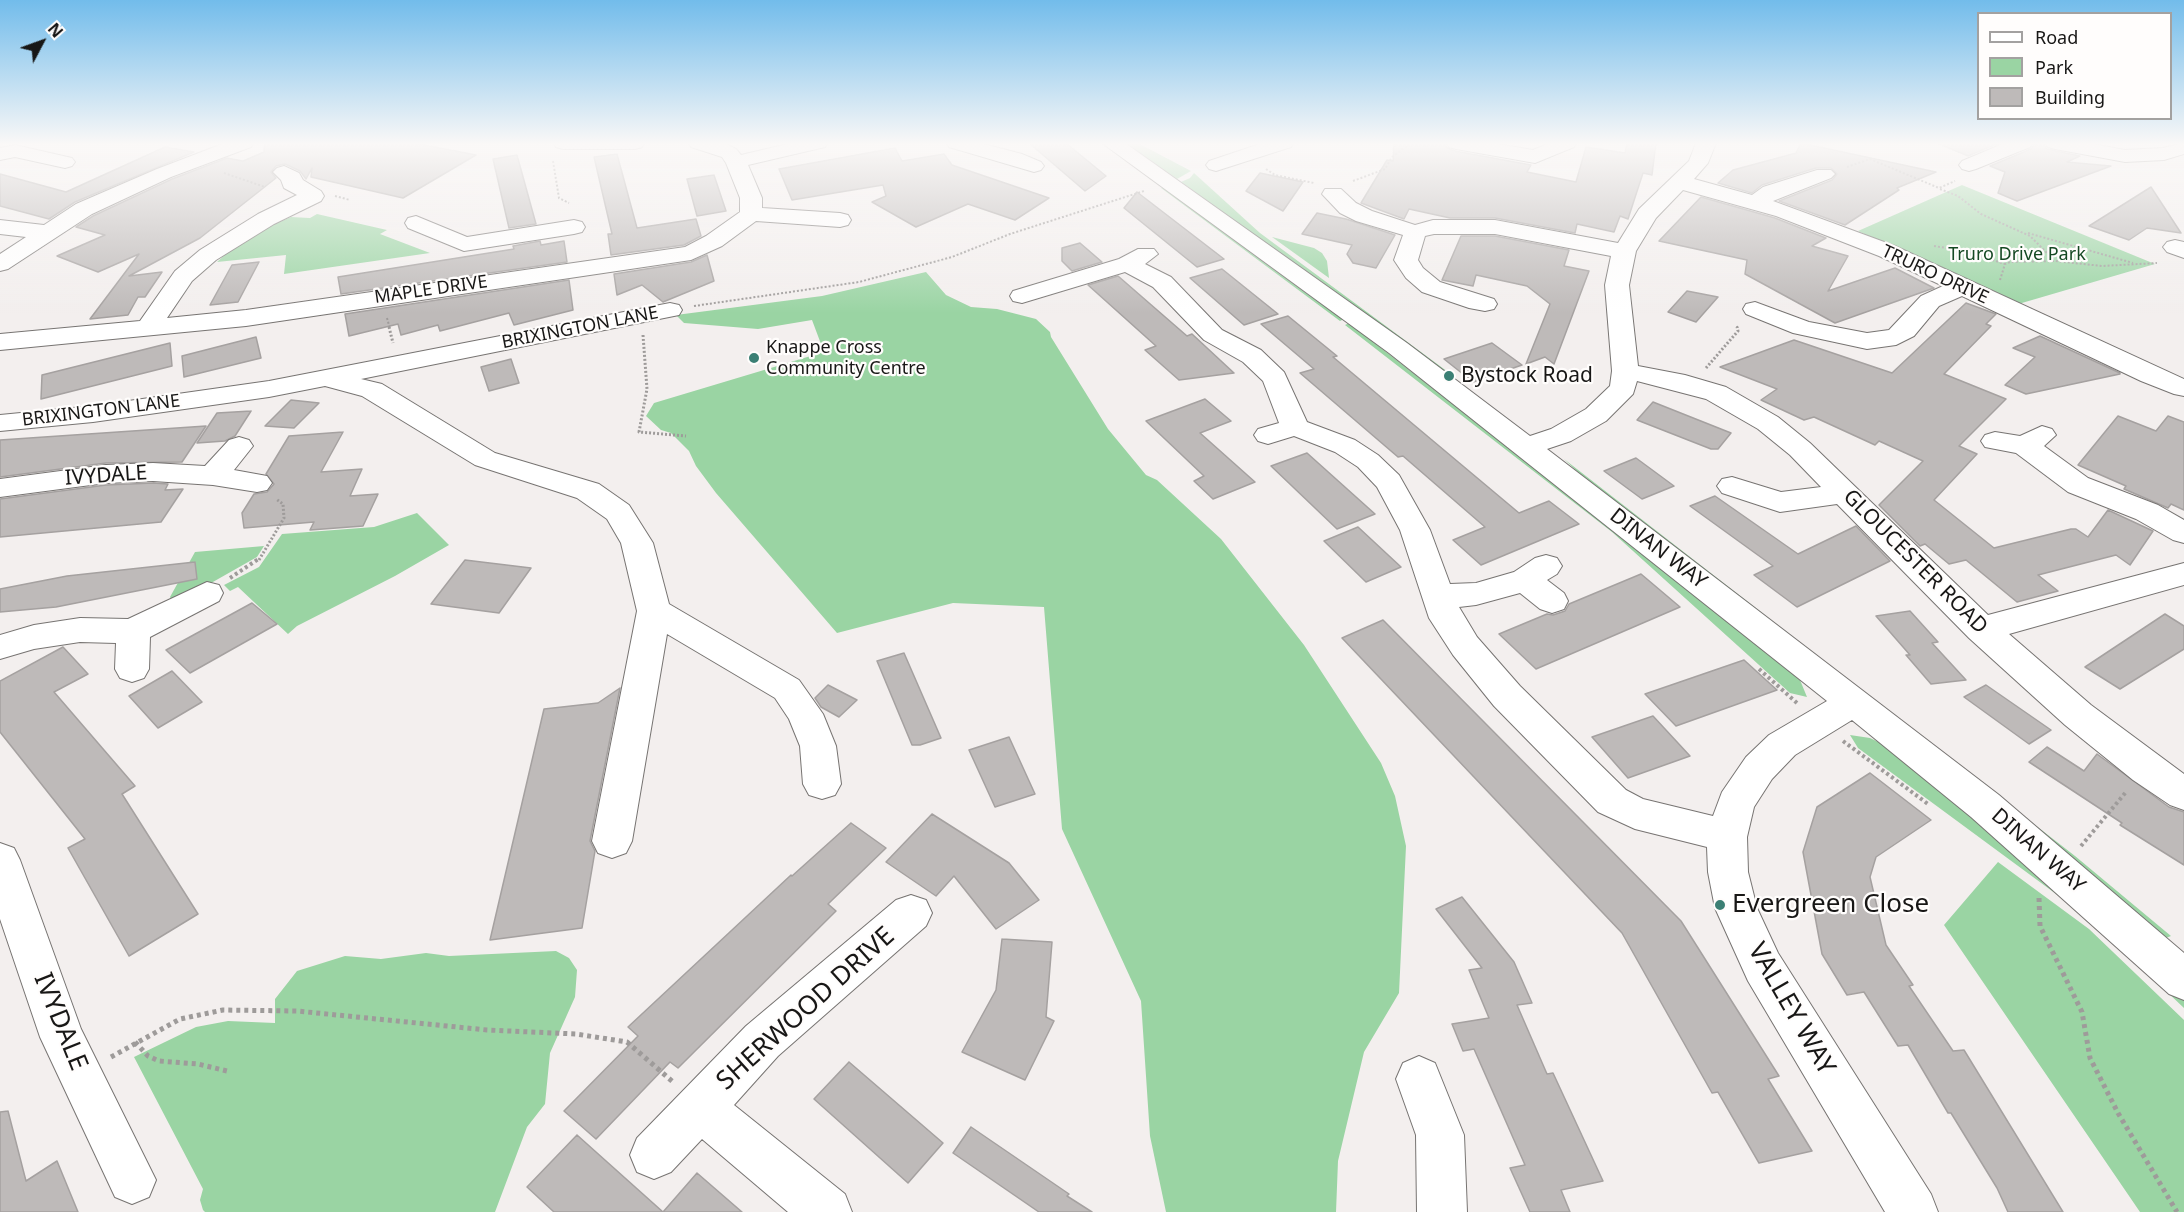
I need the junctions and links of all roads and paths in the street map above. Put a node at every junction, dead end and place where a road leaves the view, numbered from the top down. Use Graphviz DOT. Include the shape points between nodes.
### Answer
graph roads {
  1 [pos="105,200"];
  2 [pos="297,200"];
  3 [pos="304,200"];
  4 [pos="563,200"];
  5 [pos="751,200"];
  6 [pos="1120,200"];
  7 [pos="1191,200"];
  8 [pos="1341,200"];
  9 [pos="1661,200"];
  10 [pos="1743,200"];
  11 [pos="1761,200"];
  12 [pos="1963,200"];
  13 [pos="569,202"];
  14 [pos="307,203"];
  15 [pos="1756,203"];
  16 [pos="751,214"];
  17 [pos="840,220"];
  18 [pos="416,223"];
  19 [pos="574,226"];
  20 [pos="0,227"];
  21 [pos="2021,231"];
  22 [pos="47,232"];
  23 [pos="1415,232"];
  24 [pos="1624,251"];
  25 [pos="2055,261"];
  26 [pos="2135,263"];
  27 [pos="0,264"];
  28 [pos="2159,264"];
  29 [pos="588,267"];
  30 [pos="1972,292"];
  31 [pos="1022,296"];
  32 [pos="379,298"];
  33 [pos="1492,305"];
  34 [pos="1745,309"];
  35 [pos="670,310"];
  36 [pos="641,316"];
  37 [pos="148,328"];
  38 [pos="0,342"];
  39 [pos="399,364"];
  40 [pos="1625,371"];
  41 [pos="329,379"];
  42 [pos="1694,386"];
  43 [pos="2184,388"];
  44 [pos="0,423"];
  45 [pos="686,436"];
  46 [pos="2020,440"];
  47 [pos="239,446"];
  48 [pos="1526,447"];
  49 [pos="213,476"];
  50 [pos="257,483"];
  51 [pos="1732,486"];
  52 [pos="0,488"];
  53 [pos="1845,492"];
  54 [pos="2184,533"];
  55 [pos="2184,574"];
  56 [pos="207,593"];
  57 [pos="1437,597"];
  58 [pos="1552,602"];
  59 [pos="654,611"];
  60 [pos="1981,629"];
  61 [pos="133,631"];
  62 [pos="0,647"];
  63 [pos="132,669"];
  64 [pos="1855,703"];
  65 [pos="2146,769"];
  66 [pos="822,784"];
  67 [pos="2184,794"];
  68 [pos="1727,837"];
  69 [pos="612,841"];
  70 [pos="2076,853"];
  71 [pos="0,860"];
  72 [pos="2040,887"];
  73 [pos="911,913"];
  74 [pos="2184,980"];
  75 [pos="135,1042"];
  76 [pos="227,1071"];
  77 [pos="82,1077"];
  78 [pos="1419,1079"];
  79 [pos="701,1106"];
  80 [pos="654,1155"];
  81 [pos="132,1180"];
  82 [pos="827,1212"];
  83 [pos="1442,1212"];
  84 [pos="1913,1212"];
  85 [pos="2177,1212"];
  1 -- 22 [label="street"];
  2 -- 14 [label="path"];
  3 -- 14 [label="street"];
  4 -- 13 [label="path"];
  5 -- 16 [label="street"];
  6 -- 35 [label="path, BRIXINGTON LANE" via="952,256 859,282"];
  7 -- 48 [label="street, DINAN WAY" via="1398,348"];
  8 -- 23 [label="street" via="1364,216"];
  9 -- 24 [label="street" via="1647,214"];
  10 -- 15 [label="street, TRURO DRIVE"];
  11 -- 15 [label="street"];
  12 -- 21 [label="path" via="1981,214"];
  13 -- 19 [label="street"];
  14 -- 37 [label="street" via="266,219 208,255 183,276"];
  15 -- 30 [label="street, TRURO DRIVE" via="1831,228"];
  16 -- 17 [label="street"];
  16 -- 29 [label="street, MAPLE DRIVE" via="691,253"];
  18 -- 19 [label="street" via="464,244"];
  19 -- 29 [label="street"];
  20 -- 22 [label="street"];
  21 -- 25 [label="path"];
  21 -- 26 [label="path"];
  22 -- 27 [label="street"];
  23 -- 24 [label="street" via="1433,227 1495,227"];
  23 -- 33 [label="street" via="1406,260 1414,273 1439,290"];
  24 -- 40 [label="street" via="1617,285"];
  25 -- 26 [label="path" via="2102,266"];
  25 -- 30 [label="path" via="2005,264 1996,286"];
  26 -- 28 [label="path"];
  29 -- 32 [label="street, MAPLE DRIVE"];
  30 -- 34 [label="street" via="1930,302 1896,337 1867,341 1802,328"];
  30 -- 43 [label="street, TRURO DRIVE"];
  31 -- 57 [label="street" via="1136,259 1213,335 1252,356 1275,378 1282,431 1345,446 1389,482 1415,531"];
  32 -- 37 [label="street, MAPLE DRIVE"];
  32 -- 39 [label="path"];
  34 -- 42 [label="path" via="1738,331"];
  35 -- 36 [label="street, BRIXINGTON LANE"];
  36 -- 39 [label="street, BRIXINGTON LANE"];
  36 -- 45 [label="path" via="647,389 639,432"];
  37 -- 38 [label="street, MAPLE DRIVE"];
  39 -- 41 [label="street, BRIXINGTON LANE"];
  40 -- 42 [label="street, GLOUCESTER ROAD"];
  40 -- 48 [label="street" via="1623,388 1596,414 1561,435"];
  41 -- 44 [label="street, BRIXINGTON LANE" via="93,414"];
  41 -- 59 [label="street" via="372,390 485,459 588,491 618,512 637,543"];
  42 -- 53 [label="street, GLOUCESTER ROAD" via="1716,393 1768,423"];
  46 -- 54 [label="street" via="2078,485 2147,512"];
  47 -- 49 [label="street"];
  48 -- 64 [label="street, DINAN WAY"];
  49 -- 50 [label="street, IVYDALE"];
  49 -- 52 [label="street, IVYDALE" via="106,474"];
  50 -- 56 [label="path" via="283,504 284,518 258,561"];
  51 -- 53 [label="street" via="1778,512"];
  53 -- 60 [label="street, GLOUCESTER ROAD"];
  55 -- 60 [label="street"];
  56 -- 61 [label="street"];
  57 -- 58 [label="street" via="1476,594 1535,573"];
  57 -- 68 [label="street" via="1465,646 1507,696 1612,801 1635,813"];
  59 -- 66 [label="street" via="787,689 805,714 818,746"];
  59 -- 69 [label="street"];
  60 -- 65 [label="street, GLOUCESTER ROAD"];
  61 -- 62 [label="street" via="80,630"];
  61 -- 63 [label="street"];
  64 -- 68 [label="street, VALLEY WAY" via="1782,745 1759,768 1736,803"];
  64 -- 74 [label="street, DINAN WAY" via="1985,806"];
  65 -- 67 [label="street, GLOUCESTER ROAD"];
  65 -- 70 [label="path"];
  68 -- 84 [label="street, VALLEY WAY" via="1728,872 1736,908 1763,966"];
  71 -- 77 [label="street, IVYDALE" via="62,1037"];
  72 -- 85 [label="path" via="2040,926 2082,1012 2090,1058"];
  73 -- 79 [label="street, SHERWOOD DRIVE" via="762,1041"];
  75 -- 76 [label="path" via="159,1061"];
  75 -- 77 [label="path"];
  75 -- 79 [label="path" via="180,1019 223,1010 297,1011 488,1030 576,1034 627,1042"];
  77 -- 81 [label="street, IVYDALE"];
  78 -- 83 [label="street" via="1440,1135"];
  79 -- 80 [label="street, SHERWOOD DRIVE"];
  79 -- 82 [label="street, SHERWOOD DRIVE"];
}
